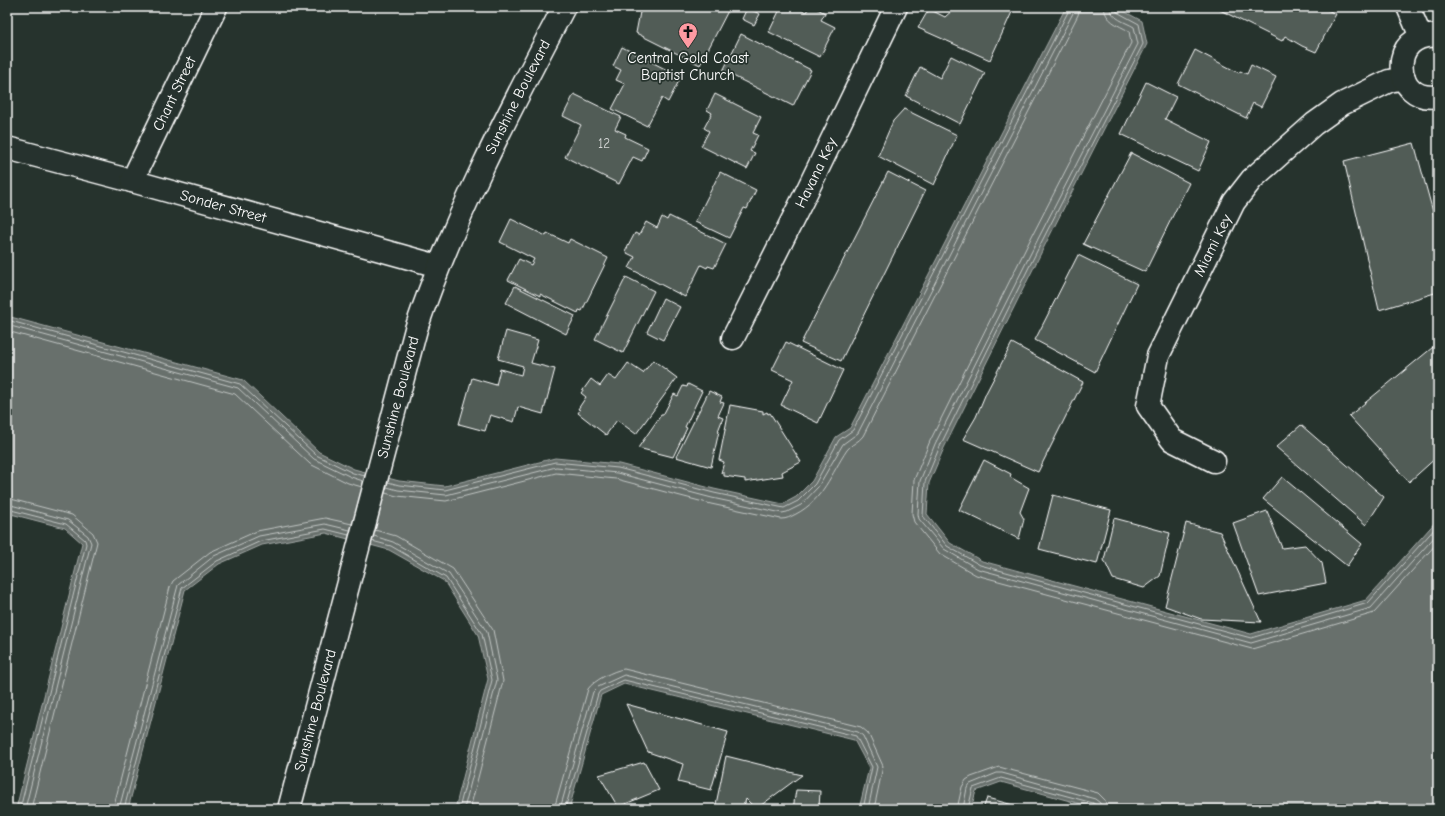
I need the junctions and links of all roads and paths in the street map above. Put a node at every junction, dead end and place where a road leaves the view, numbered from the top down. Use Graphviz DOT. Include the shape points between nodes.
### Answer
graph roads {
  1 [pos="216,7"];
  2 [pos="564,7"];
  3 [pos="896,7"];
  4 [pos="1408,7"];
  5 [pos="1429,37"];
  6 [pos="1404,78"];
  7 [pos="1438,96"];
  8 [pos="7,148"];
  9 [pos="132,181"];
  10 [pos="438,266"];
  11 [pos="733,338"];
  12 [pos="1214,461"];
  13 [pos="289,809"];
  1 -- 9 [label="street, Chant Street"];
  2 -- 10 [label="street, Sunshine Boulevard" via="515,99"];
  3 -- 11 [label="street, Havana Key"];
  4 -- 5 [label="street"];
  5 -- 6 [label="street" via="1412,42 1406,50 1401,69"];
  6 -- 7 [label="street" via="1416,92 1424,96"];
  6 -- 12 [label="street, Miami Key" via="1389,80 1342,104 1314,124 1252,179 1234,202 1158,356 1148,406 1172,440"];
  8 -- 9 [label="street, Sonder Street"];
  9 -- 10 [label="street, Sonder Street"];
  10 -- 13 [label="street, Sunshine Boulevard" via="416,329"];
}
